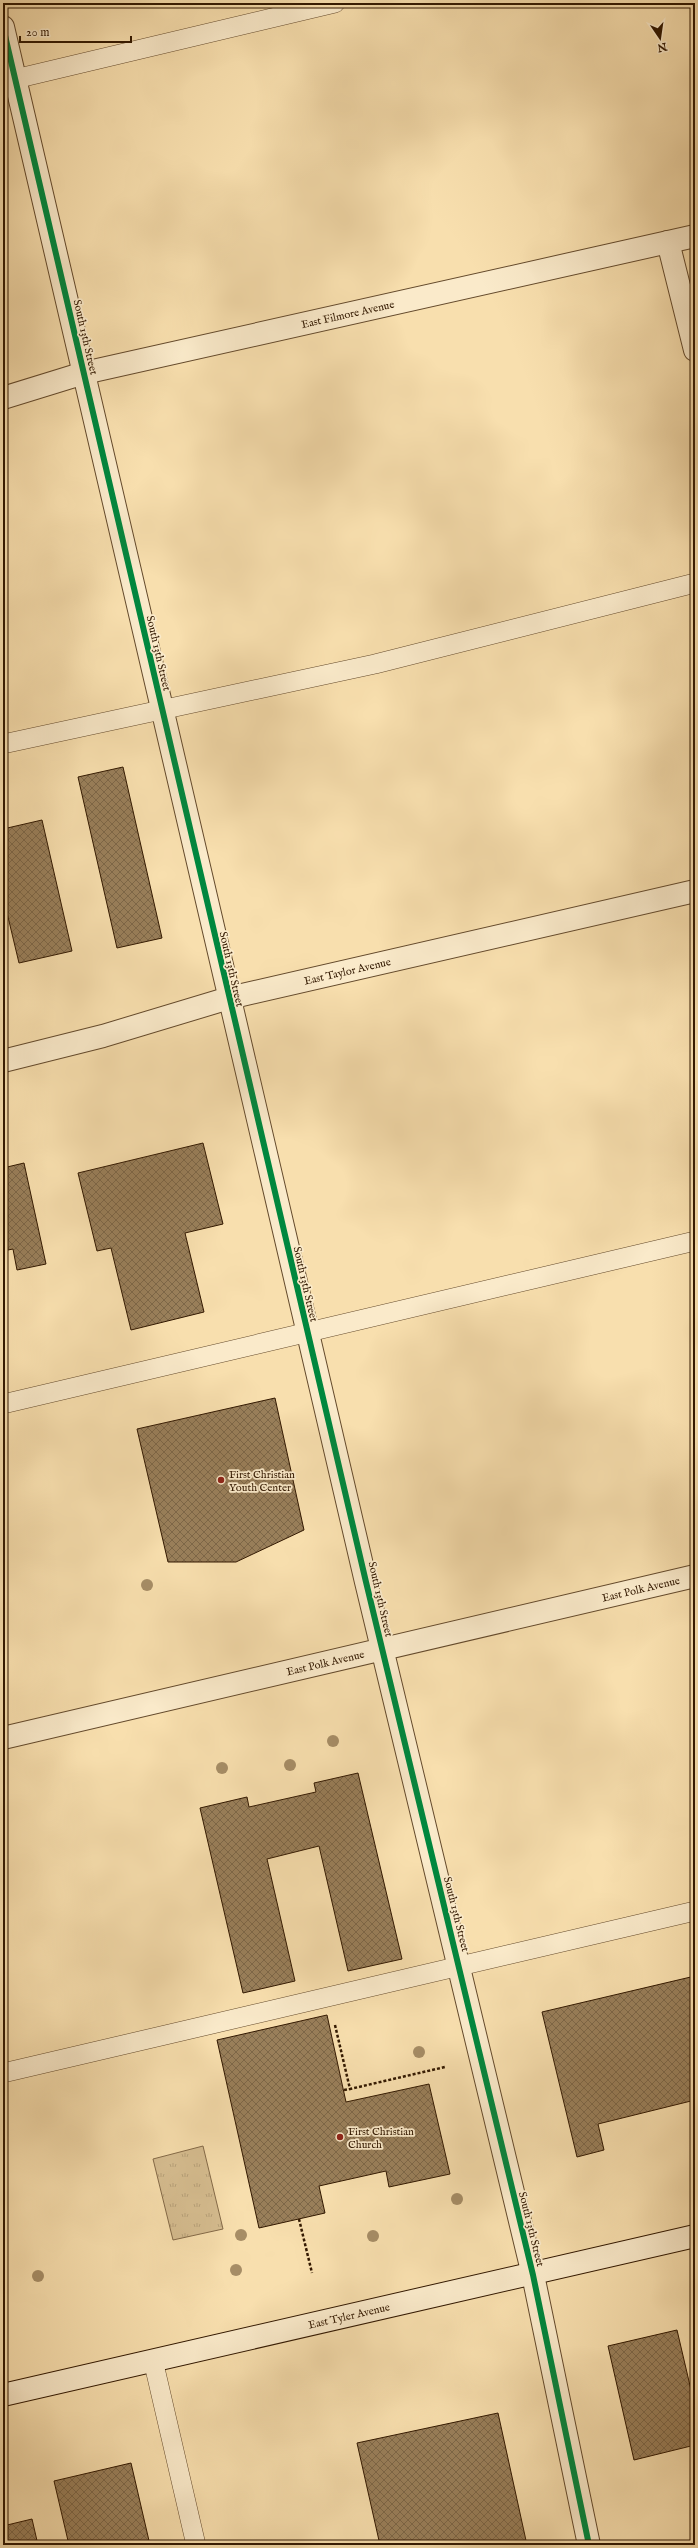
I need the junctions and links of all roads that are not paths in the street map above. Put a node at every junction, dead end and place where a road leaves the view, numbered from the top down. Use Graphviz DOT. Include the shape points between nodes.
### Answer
graph roads {
  1 [pos="335,3"];
  2 [pos="3,27"];
  3 [pos="15,79"];
  4 [pos="695,236"];
  5 [pos="668,242"];
  6 [pos="695,350"];
  7 [pos="84,373"];
  8 [pos="3,398"];
  9 [pos="695,584"];
  10 [pos="162,710"];
  11 [pos="3,744"];
  12 [pos="695,891"];
  13 [pos="228,998"];
  14 [pos="3,1061"];
  15 [pos="695,1241"];
  16 [pos="307,1333"];
  17 [pos="3,1404"];
  18 [pos="695,1576"];
  19 [pos="382,1651"];
  20 [pos="3,1738"];
  21 [pos="695,1911"];
  22 [pos="458,1965"];
  23 [pos="3,2073"];
  24 [pos="695,2236"];
  25 [pos="533,2275"];
  26 [pos="154,2360"];
  27 [pos="3,2395"];
  28 [pos="196,2545"];
  29 [pos="589,2545"];
  1 -- 3 [label="lane"];
  2 -- 3 [label="street, South 13th Street"];
  3 -- 7 [label="street, South 13th Street"];
  4 -- 5 [label="street, East Filmore Avenue"];
  5 -- 6 [label="street"];
  5 -- 7 [label="street, East Filmore Avenue"];
  7 -- 8 [label="street, East Filmore Avenue"];
  7 -- 10 [label="street, South 13th Street"];
  9 -- 10 [label="lane" via="375,664"];
  10 -- 11 [label="lane"];
  10 -- 13 [label="street, South 13th Street"];
  12 -- 13 [label="street, East Taylor Avenue"];
  13 -- 14 [label="street, East Taylor Avenue" via="103,1036"];
  13 -- 16 [label="street, South 13th Street"];
  15 -- 16 [label="lane"];
  16 -- 17 [label="lane"];
  16 -- 19 [label="street, South 13th Street"];
  18 -- 19 [label="street, East Polk Avenue"];
  19 -- 20 [label="street, East Polk Avenue"];
  19 -- 22 [label="street, South 13th Street"];
  21 -- 22 [label="lane"];
  22 -- 23 [label="lane"];
  22 -- 25 [label="street, South 13th Street"];
  24 -- 25 [label="street, East Tyler Avenue"];
  25 -- 26 [label="street, East Tyler Avenue" via="402,2302"];
  25 -- 29 [label="street, South 13th Street"];
  26 -- 27 [label="street, East Tyler Avenue"];
  26 -- 28 [label="lane"];
}
